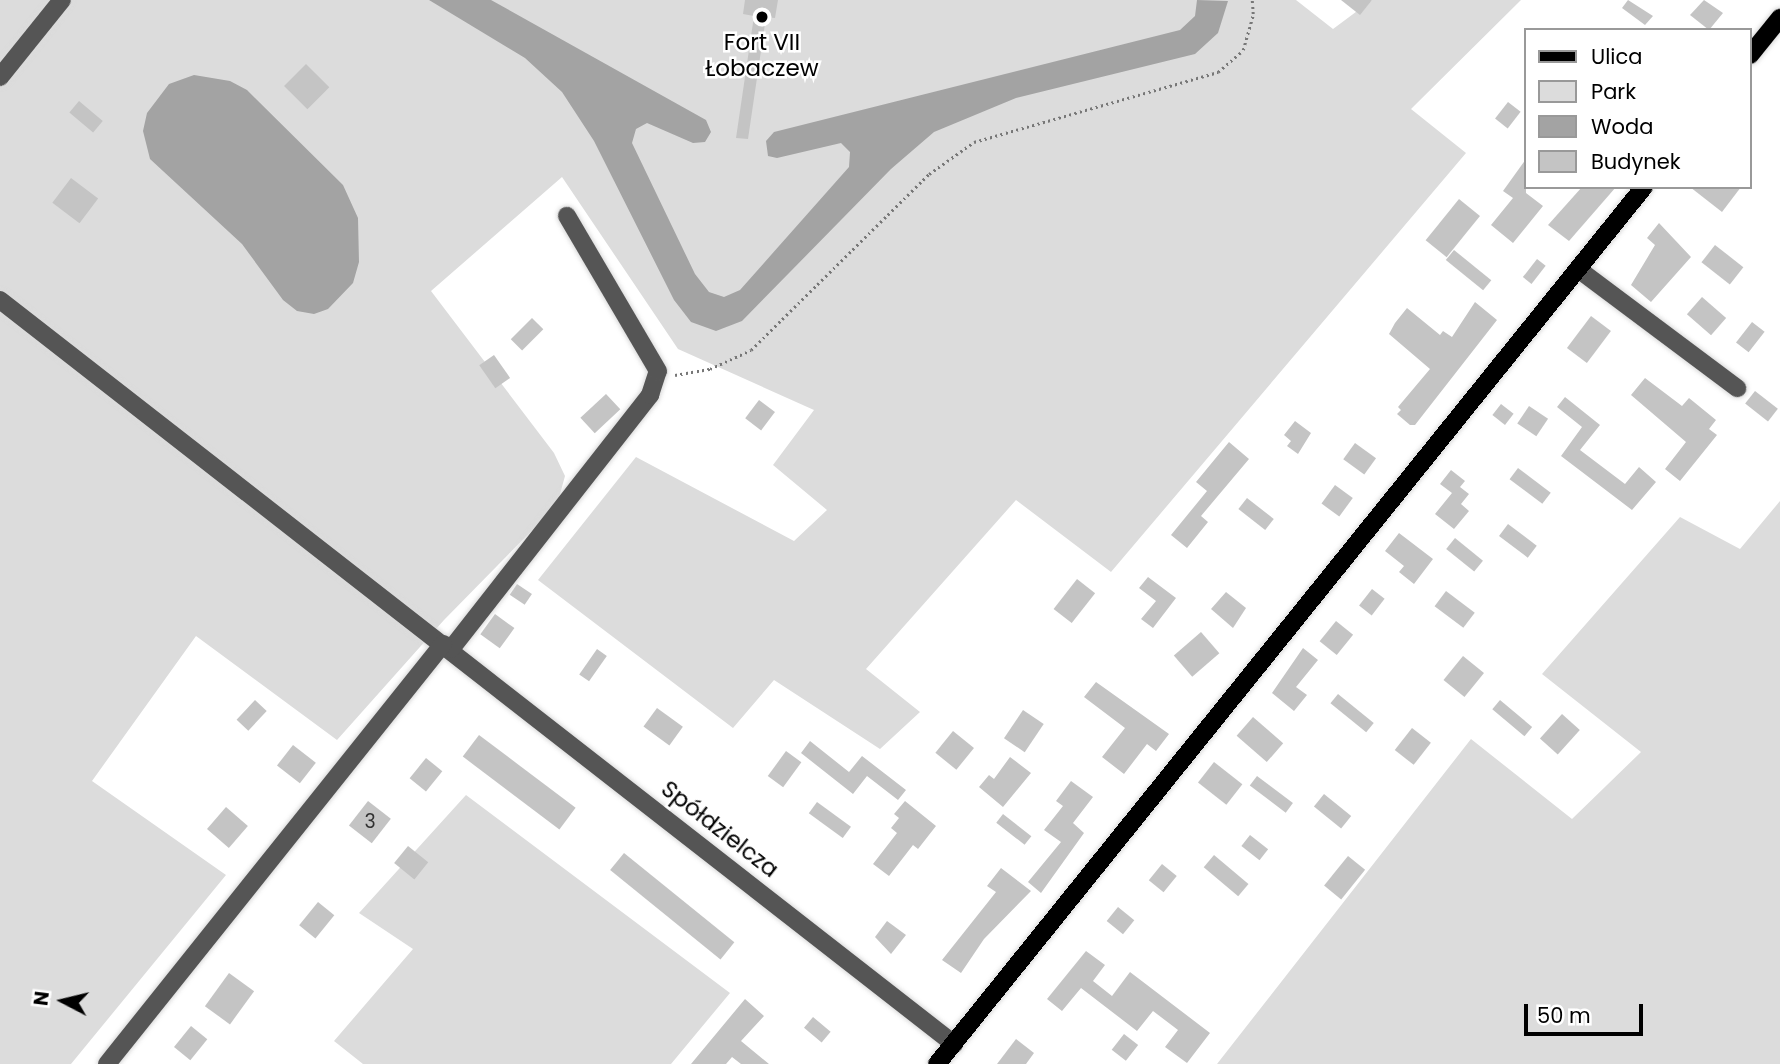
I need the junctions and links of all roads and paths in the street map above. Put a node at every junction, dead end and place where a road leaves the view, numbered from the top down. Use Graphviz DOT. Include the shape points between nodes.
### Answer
graph roads {
  1 [pos="62,0"];
  2 [pos="1252,0"];
  3 [pos="1780,18"];
  4 [pos="1752,53"];
  5 [pos="0,77"];
  6 [pos="1642,189"];
  7 [pos="568,216"];
  8 [pos="1578,269"];
  9 [pos="0,300"];
  10 [pos="655,379"];
  11 [pos="1737,388"];
  12 [pos="450,648"];
  13 [pos="954,1044"];
  14 [pos="107,1064"];
  15 [pos="937,1064"];
  1 -- 5 [label="street"];
  2 -- 10 [label="path" via="1243,50 1218,72 974,142 929,174 751,350 710,369"];
  3 -- 4 [label="main road"];
  6 -- 8 [label="main road"];
  7 -- 10 [label="street" via="657,371"];
  8 -- 11 [label="street"];
  8 -- 13 [label="main road"];
  9 -- 12 [label="street, Spółdzielcza"];
  10 -- 12 [label="street" via="650,395"];
  12 -- 13 [label="street, Spółdzielcza"];
  12 -- 14 [label="street"];
  13 -- 15 [label="main road"];
}
